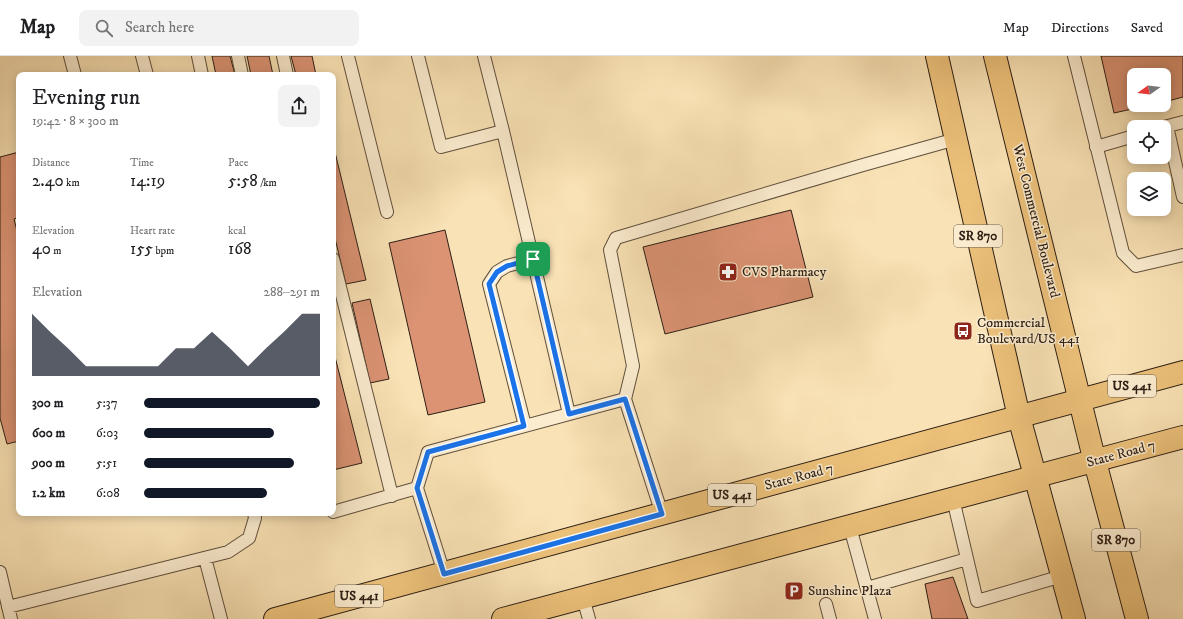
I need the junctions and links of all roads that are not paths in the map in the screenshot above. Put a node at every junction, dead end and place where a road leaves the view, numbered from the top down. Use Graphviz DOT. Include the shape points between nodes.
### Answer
graph roads {
  1 [pos="70,56"];
  2 [pos="142,56"];
  3 [pos="198,56"];
  4 [pos="238,56"];
  5 [pos="283,56"];
  6 [pos="348,56"];
  7 [pos="418,56"];
  8 [pos="484,56"];
  9 [pos="937,56"];
  10 [pos="995,56"];
  11 [pos="1074,56"];
  12 [pos="74,72"];
  13 [pos="146,72"];
  14 [pos="201,72"];
  15 [pos="241,72"];
  16 [pos="286,72"];
  17 [pos="1183,122"];
  18 [pos="1171,126"];
  19 [pos="503,132"];
  20 [pos="1127,138"];
  21 [pos="956,139"];
  22 [pos="1096,147"];
  23 [pos="1171,148"];
  24 [pos="1183,197"];
  25 [pos="387,212"];
  26 [pos="1183,255"];
  27 [pos="533,259"];
  28 [pos="336,271"];
  29 [pos="1183,372"];
  30 [pos="625,399"];
  31 [pos="1080,400"];
  32 [pos="569,414"];
  33 [pos="1020,417"];
  34 [pos="524,426"];
  35 [pos="1183,437"];
  36 [pos="1095,462"];
  37 [pos="1036,477"];
  38 [pos="417,488"];
  39 [pos="392,496"];
  40 [pos="953,499"];
  41 [pos="336,512"];
  42 [pos="662,514"];
  43 [pos="255,516"];
  44 [pos="850,527"];
  45 [pos="205,558"];
  46 [pos="967,559"];
  47 [pos="0,572"];
  48 [pos="444,574"];
  49 [pos="1062,576"];
  50 [pos="867,588"];
  51 [pos="583,598"];
  52 [pos="826,604"];
  53 [pos="8,607"];
  54 [pos="11,619"];
  55 [pos="221,619"];
  56 [pos="275,619"];
  57 [pos="503,619"];
  58 [pos="589,619"];
  59 [pos="830,619"];
  60 [pos="875,619"];
  61 [pos="1074,619"];
  62 [pos="1136,619"];
  1 -- 12 [label="lane"];
  2 -- 13 [label="lane"];
  3 -- 14 [label="lane"];
  4 -- 15 [label="lane"];
  5 -- 16 [label="lane"];
  6 -- 25 [label="lane"];
  7 -- 19 [label="lane" via="441,147"];
  8 -- 19 [label="lane"];
  9 -- 21 [label="main road, SR 870"];
  10 -- 31 [label="main road, West Commercial Boulevard / SR 870"];
  11 -- 22 [label="lane"];
  17 -- 18 [label="lane"];
  19 -- 27 [label="lane"];
  20 -- 22 [label="lane"];
  21 -- 30 [label="lane" via="616,238 610,250 633,366"];
  21 -- 33 [label="main road, SR 870"];
  22 -- 26 [label="lane" via="1123,253 1136,266"];
  23 -- 24 [label="lane"];
  27 -- 32 [label="lane"];
  27 -- 34 [label="lane" via="507,266 497,272 489,284"];
  28 -- 39 [label="lane"];
  29 -- 31 [label="main road, State Road 7 / US 441"];
  30 -- 32 [label="lane"];
  30 -- 42 [label="lane"];
  31 -- 33 [label="main road, State Road 7 / US 441"];
  31 -- 36 [label="main road, West Commercial Boulevard / SR 870"];
  32 -- 34 [label="lane"];
  33 -- 37 [label="main road, SR 870"];
  33 -- 42 [label="main road, State Road 7 / US 441"];
  34 -- 38 [label="lane" via="428,452"];
  35 -- 36 [label="main road, State Road 7"];
  36 -- 37 [label="main road, State Road 7"];
  36 -- 62 [label="main road, West Commercial Boulevard / SR 870"];
  37 -- 40 [label="main road, State Road 7"];
  37 -- 49 [label="main road, SR 870"];
  38 -- 39 [label="lane"];
  38 -- 48 [label="lane"];
  39 -- 41 [label="lane"];
  40 -- 44 [label="main road, State Road 7"];
  40 -- 46 [label="lane"];
  42 -- 48 [label="main road, State Road 7 / US 441"];
  43 -- 45 [label="lane" via="249,538 228,552"];
  44 -- 50 [label="lane"];
  44 -- 51 [label="main road, State Road 7"];
  45 -- 53 [label="lane"];
  45 -- 55 [label="lane"];
  46 -- 49 [label="lane" via="977,601"];
  46 -- 50 [label="lane"];
  47 -- 53 [label="lane"];
  48 -- 56 [label="main road, State Road 7 / US 441"];
  49 -- 61 [label="main road, SR 870"];
  50 -- 60 [label="lane"];
  51 -- 57 [label="main road, State Road 7"];
  51 -- 58 [label="lane"];
  52 -- 59 [label="lane"];
  53 -- 54 [label="lane"];
}
